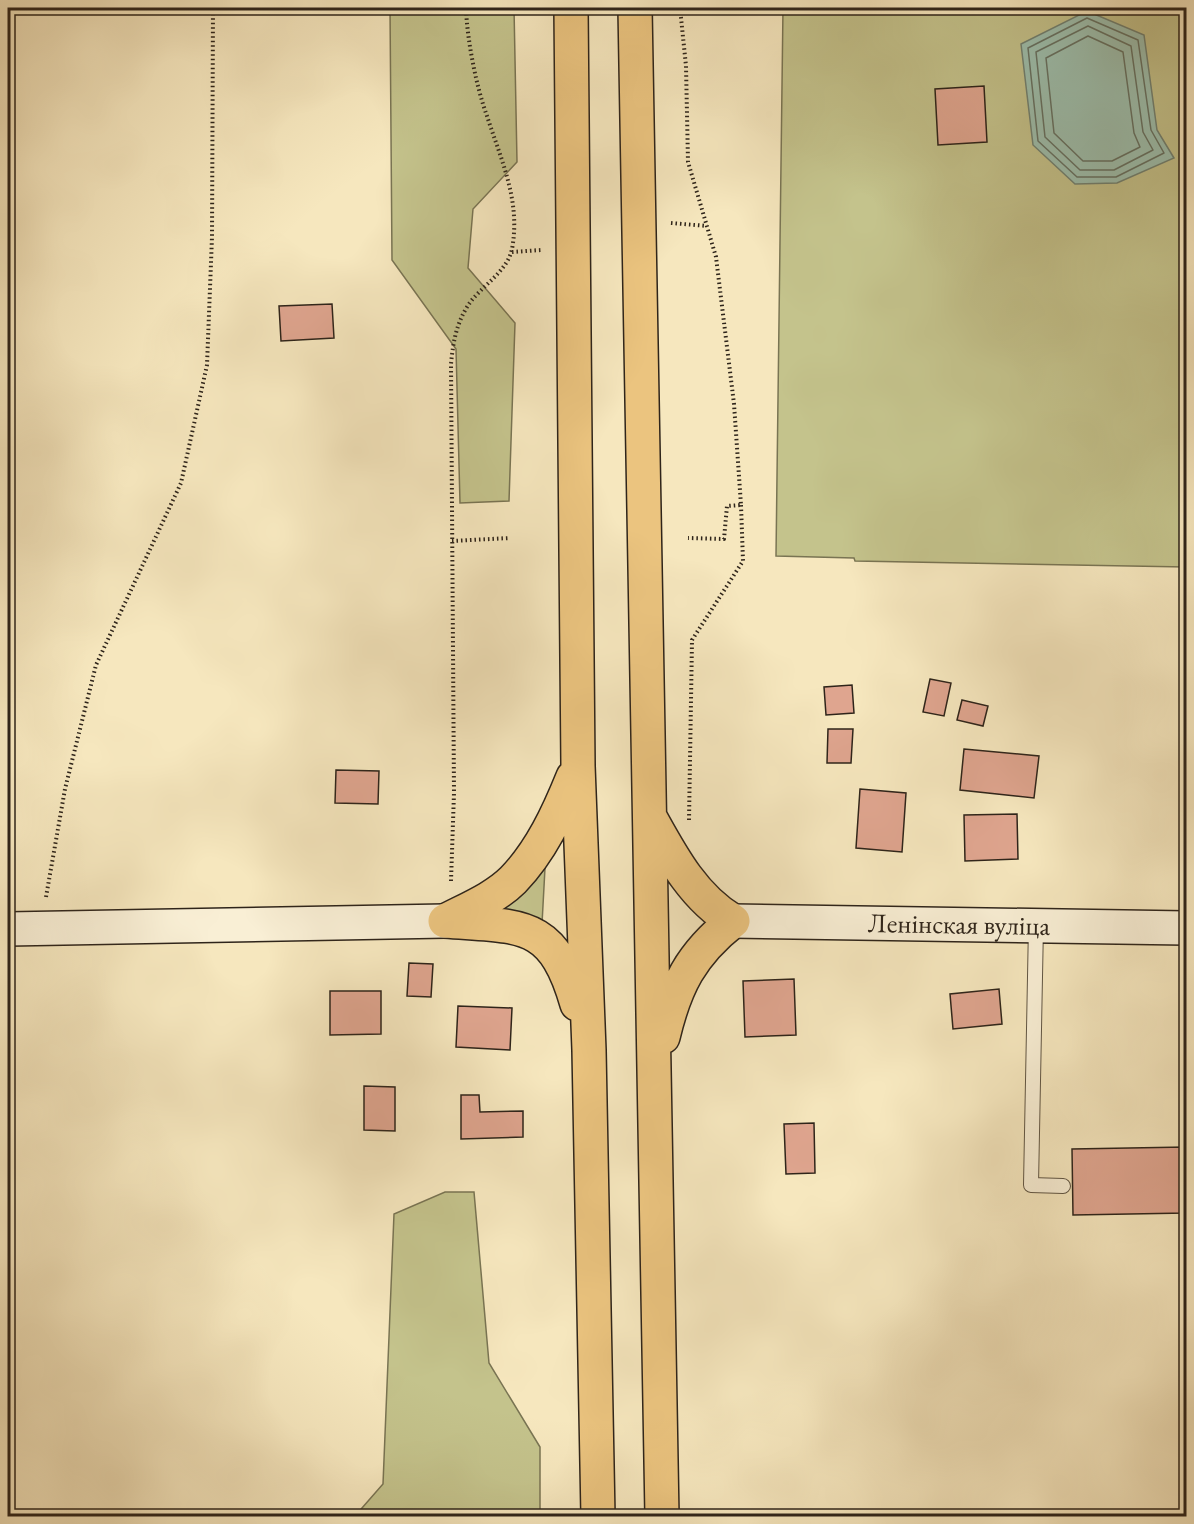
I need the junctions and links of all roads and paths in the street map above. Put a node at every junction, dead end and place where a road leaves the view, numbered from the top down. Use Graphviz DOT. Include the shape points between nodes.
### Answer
graph roads {
  1 [pos="213,8"];
  2 [pos="466,8"];
  3 [pos="571,8"];
  4 [pos="635,8"];
  5 [pos="680,8"];
  6 [pos="741,505"];
  7 [pos="510,538"];
  8 [pos="688,538"];
  9 [pos="452,541"];
  10 [pos="578,766"];
  11 [pos="648,815"];
  12 [pos="689,822"];
  13 [pos="447,905"];
  14 [pos="733,921"];
  15 [pos="1036,925"];
  16 [pos="1186,928"];
  17 [pos="8,929"];
  18 [pos="40,929"];
  19 [pos="589,1050"];
  20 [pos="653,1080"];
  21 [pos="1063,1186"];
  22 [pos="598,1516"];
  23 [pos="662,1516"];
  1 -- 18 [label="path" via="207,365 181,483 96,665 65,789"];
  2 -- 9 [label="path" via="486,113 512,190 515,215 512,252 468,306 454,334"];
  3 -- 10 [label="highway"];
  4 -- 11 [label="highway"];
  5 -- 6 [label="path" via="687,66 688,162 716,258 734,404"];
  6 -- 8 [label="path" via="727,506 724,538"];
  6 -- 12 [label="path" via="743,561 693,640"];
  7 -- 9 [label="path"];
  9 -- 13 [label="path" via="453,875"];
  10 -- 13 [label="highway" via="556,820 512,881 481,903"];
  10 -- 19 [label="highway"];
  11 -- 14 [label="highway" via="691,885"];
  11 -- 20 [label="highway"];
  13 -- 18 [label="street"];
  13 -- 19 [label="highway" via="543,938 565,966"];
  14 -- 15 [label="street, Ленінская вуліца"];
  14 -- 20 [label="highway" via="714,935 686,971 674,998"];
  15 -- 16 [label="street, Ленінская вуліца"];
  15 -- 21 [label="lane" via="1031,1185"];
  17 -- 18 [label="street"];
  19 -- 22 [label="highway"];
  20 -- 23 [label="highway"];
}
